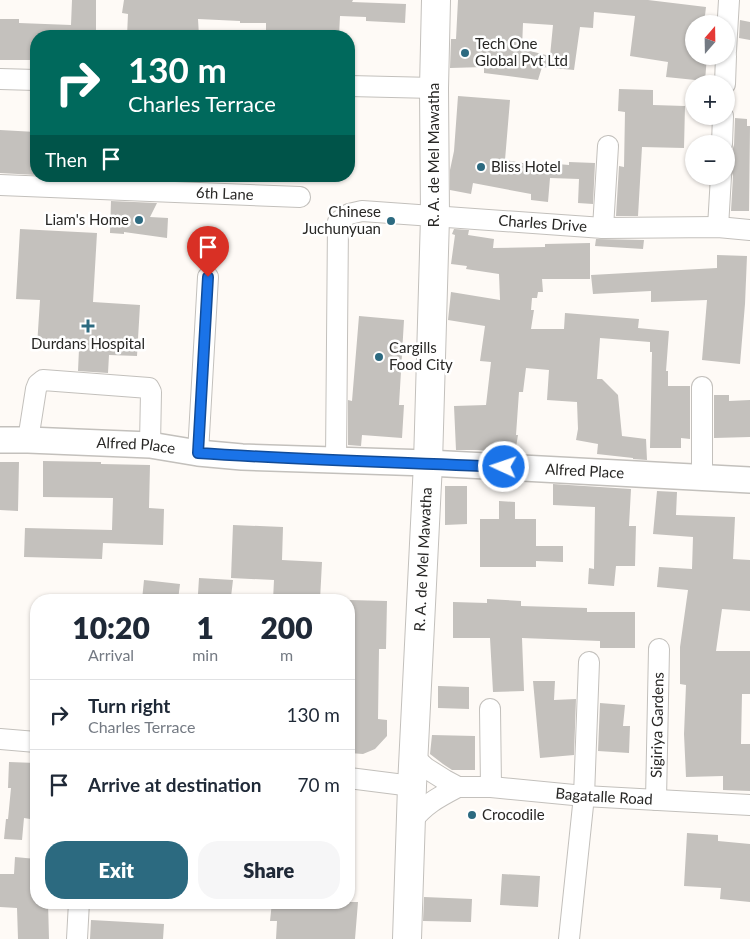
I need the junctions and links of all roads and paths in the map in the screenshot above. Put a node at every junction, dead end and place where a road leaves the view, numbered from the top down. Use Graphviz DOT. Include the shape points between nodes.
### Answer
graph roads {
  1 [pos="436,0"];
  2 [pos="728,0"];
  3 [pos="727,15"];
  4 [pos="0,79"];
  5 [pos="30,80"];
  6 [pos="355,86"];
  7 [pos="434,88"];
  8 [pos="608,146"];
  9 [pos="0,185"];
  10 [pos="720,185"];
  11 [pos="300,197"];
  12 [pos="435,217"];
  13 [pos="718,227"];
  14 [pos="603,228"];
  15 [pos="750,230"];
  16 [pos="208,277"];
  17 [pos="702,387"];
  18 [pos="0,440"];
  19 [pos="28,440"];
  20 [pos="150,445"];
  21 [pos="198,453"];
  22 [pos="336,460"];
  23 [pos="428,463"];
  24 [pos="702,477"];
  25 [pos="750,480"];
  26 [pos="659,649"];
  27 [pos="589,662"];
  28 [pos="490,709"];
  29 [pos="0,739"];
  30 [pos="30,742"];
  31 [pos="414,757"];
  32 [pos="355,779"];
  33 [pos="412,786"];
  34 [pos="458,786"];
  35 [pos="491,787"];
  36 [pos="584,796"];
  37 [pos="656,800"];
  38 [pos="750,806"];
  39 [pos="411,822"];
  40 [pos="79,909"];
  41 [pos="77,939"];
  42 [pos="408,939"];
  43 [pos="569,939"];
  1 -- 7 [label="highway, R. A. de Mel Mawatha"];
  2 -- 3 [label="street"];
  4 -- 5 [label="street"];
  6 -- 7 [label="street"];
  7 -- 12 [label="highway, R. A. de Mel Mawatha"];
  8 -- 14 [label="street"];
  9 -- 11 [label="street, 6th Lane"];
  10 -- 13 [label="street"];
  12 -- 14 [label="street, Charles Drive"];
  12 -- 22 [label="street, Charles Drive" via="362,211 349,214 338,222"];
  12 -- 23 [label="highway, R. A. de Mel Mawatha"];
  13 -- 14 [label="street, Charles Drive"];
  13 -- 15 [label="street, Charles Drive"];
  16 -- 21 [label="street"];
  17 -- 24 [label="street"];
  18 -- 19 [label="main road, Alfred Place"];
  19 -- 20 [label="main road, Alfred Place"];
  19 -- 20 [label="street" via="36,389 43,380 149,388"];
  20 -- 21 [label="main road, Alfred Place"];
  21 -- 22 [label="main road, Alfred Place"];
  22 -- 23 [label="main road, Alfred Place"];
  23 -- 24 [label="main road, Alfred Place"];
  23 -- 31 [label="highway, R. A. de Mel Mawatha"];
  24 -- 25 [label="main road, Alfred Place"];
  26 -- 37 [label="street, Sigiriya Gardens"];
  27 -- 36 [label="street"];
  28 -- 35 [label="street"];
  29 -- 30 [label="street"];
  31 -- 33 [label="highway, R. A. de Mel Mawatha"];
  31 -- 34 [label="street, Bagatalle Road" via="444,780"];
  32 -- 33 [label="street"];
  33 -- 39 [label="highway, R. A. de Mel Mawatha"];
  34 -- 35 [label="street, Bagatalle Road"];
  34 -- 39 [label="street" via="432,801"];
  35 -- 36 [label="street, Bagatalle Road"];
  36 -- 37 [label="street, Bagatalle Road"];
  36 -- 43 [label="street"];
  37 -- 38 [label="street, Bagatalle Road"];
  39 -- 42 [label="highway, R. A. de Mel Mawatha"];
  40 -- 41 [label="street"];
}
